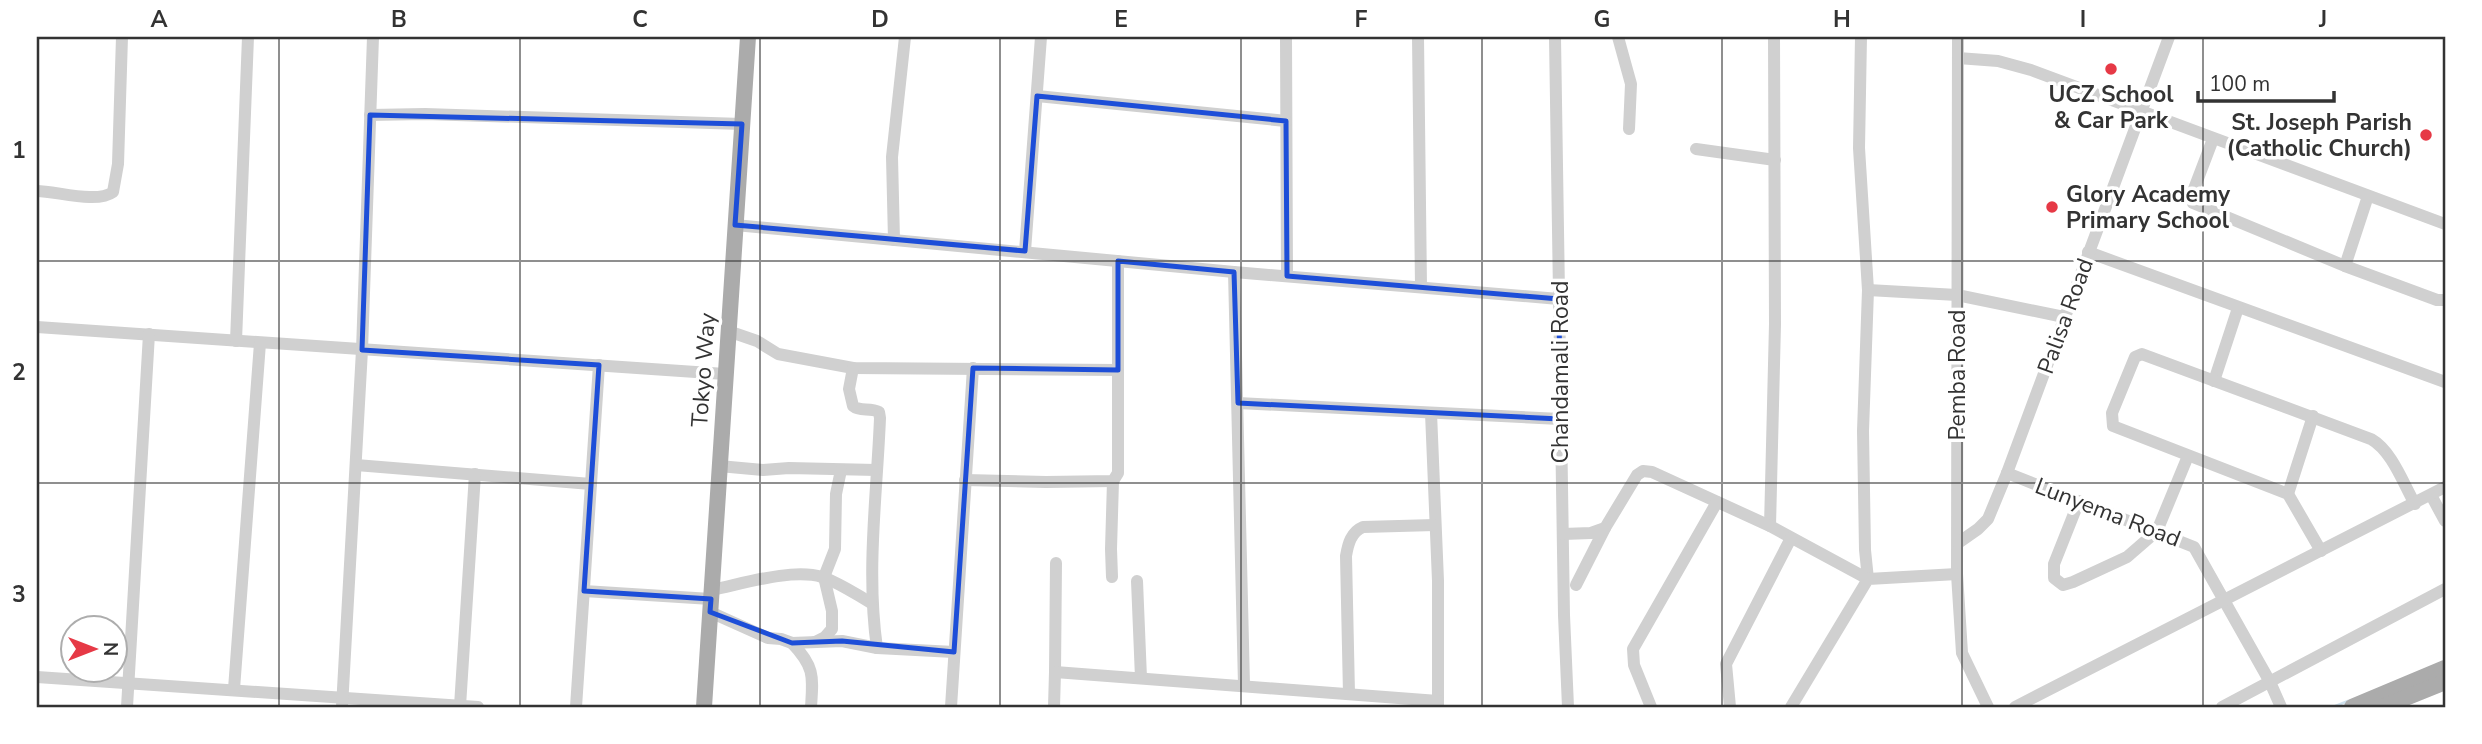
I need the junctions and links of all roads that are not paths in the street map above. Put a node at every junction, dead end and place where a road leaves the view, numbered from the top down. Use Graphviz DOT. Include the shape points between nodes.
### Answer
graph roads {
  1 [pos="122,37"];
  2 [pos="248,37"];
  3 [pos="373,37"];
  4 [pos="747,37"];
  5 [pos="905,37"];
  6 [pos="1041,37"];
  7 [pos="1286,37"];
  8 [pos="1418,37"];
  9 [pos="1555,37"];
  10 [pos="1618,37"];
  11 [pos="1774,37"];
  12 [pos="1861,37"];
  13 [pos="1958,37"];
  14 [pos="2169,37"];
  15 [pos="1958,58"];
  16 [pos="1037,96"];
  17 [pos="2142,111"];
  18 [pos="370,115"];
  19 [pos="1286,121"];
  20 [pos="742,124"];
  21 [pos="1629,129"];
  22 [pos="2213,139"];
  23 [pos="1696,149"];
  24 [pos="1775,160"];
  25 [pos="37,191"];
  26 [pos="2368,196"];
  27 [pos="2445,224"];
  28 [pos="735,225"];
  29 [pos="894,240"];
  30 [pos="1025,251"];
  31 [pos="2088,252"];
  32 [pos="1118,261"];
  33 [pos="2345,266"];
  34 [pos="1234,272"];
  35 [pos="1287,276"];
  36 [pos="1421,287"];
  37 [pos="1868,290"];
  38 [pos="1957,295"];
  39 [pos="1559,299"];
  40 [pos="2445,300"];
  41 [pos="2238,308"];
  42 [pos="2064,317"];
  43 [pos="37,327"];
  44 [pos="728,331"];
  45 [pos="149,334"];
  46 [pos="236,341"];
  47 [pos="260,343"];
  48 [pos="362,349"];
  49 [pos="599,365"];
  50 [pos="853,368"];
  51 [pos="973,368"];
  52 [pos="1118,370"];
  53 [pos="725,374"];
  54 [pos="2214,381"];
  55 [pos="2445,382"];
  56 [pos="1238,403"];
  57 [pos="1431,413"];
  58 [pos="2314,416"];
  59 [pos="1560,419"];
  60 [pos="2188,456"];
  61 [pos="356,465"];
  62 [pos="719,466"];
  63 [pos="841,470"];
  64 [pos="876,470"];
  65 [pos="2007,473"];
  66 [pos="475,474"];
  67 [pos="965,480"];
  68 [pos="1113,481"];
  69 [pos="591,484"];
  70 [pos="2445,487"];
  71 [pos="2288,494"];
  72 [pos="2431,495"];
  73 [pos="2079,501"];
  74 [pos="1717,502"];
  75 [pos="2415,504"];
  76 [pos="2445,521"];
  77 [pos="1435,525"];
  78 [pos="1770,526"];
  79 [pos="1605,528"];
  80 [pos="2157,531"];
  81 [pos="1563,534"];
  82 [pos="1791,538"];
  83 [pos="1958,543"];
  84 [pos="2321,551"];
  85 [pos="1056,563"];
  86 [pos="1957,574"];
  87 [pos="824,577"];
  88 [pos="1112,577"];
  89 [pos="1868,579"];
  90 [pos="1138,581"];
  91 [pos="1576,585"];
  92 [pos="2445,589"];
  93 [pos="584,591"];
  94 [pos="711,600"];
  95 [pos="2223,601"];
  96 [pos="871,603"];
  97 [pos="792,643"];
  98 [pos="813,643"];
  99 [pos="877,648"];
  100 [pos="130,651"];
  101 [pos="954,652"];
  102 [pos="1055,672"];
  103 [pos="2445,673"];
  104 [pos="37,677"];
  105 [pos="1141,678"];
  106 [pos="60,679"];
  107 [pos="2270,682"];
  108 [pos="128,684"];
  109 [pos="1244,685"];
  110 [pos="234,689"];
  111 [pos="1349,694"];
  112 [pos="343,703"];
  113 [pos="1438,704"];
  114 [pos="460,706"];
  115 [pos="127,707"];
  116 [pos="478,707"];
  117 [pos="576,707"];
  118 [pos="704,707"];
  119 [pos="811,707"];
  120 [pos="951,707"];
  121 [pos="1054,707"];
  122 [pos="1568,707"];
  123 [pos="1651,707"];
  124 [pos="1730,707"];
  125 [pos="1791,707"];
  126 [pos="1988,707"];
  127 [pos="2015,707"];
  128 [pos="2222,707"];
  129 [pos="2281,707"];
  130 [pos="2352,707"];
  131 [pos="2383,707"];
  1 -- 25 [label="street" via="113,192 74,196"];
  2 -- 46 [label="street"];
  3 -- 18 [label="street"];
  4 -- 20 [label="main road, Tokyo Way"];
  5 -- 29 [label="street" via="892,157"];
  6 -- 16 [label="street"];
  7 -- 19 [label="street"];
  8 -- 36 [label="street"];
  9 -- 39 [label="street, Chandamali Road"];
  10 -- 21 [label="street" via="1631,84"];
  11 -- 24 [label="street"];
  12 -- 37 [label="street" via="1859,148"];
  13 -- 15 [label="street, Pemba Road"];
  14 -- 17 [label="street, Palisa Road"];
  15 -- 17 [label="street" via="2015,64"];
  15 -- 38 [label="street, Pemba Road"];
  16 -- 19 [label="street"];
  16 -- 30 [label="street"];
  17 -- 22 [label="street"];
  17 -- 31 [label="street, Palisa Road"];
  18 -- 20 [label="street"];
  18 -- 48 [label="street"];
  19 -- 35 [label="street"];
  20 -- 28 [label="main road, Tokyo Way"];
  22 -- 26 [label="street"];
  22 -- 33 [label="street" via="2193,203"];
  23 -- 24 [label="street"];
  24 -- 78 [label="street"];
  26 -- 27 [label="street"];
  26 -- 33 [label="street"];
  28 -- 29 [label="street"];
  28 -- 44 [label="main road, Tokyo Way"];
  29 -- 30 [label="street"];
  30 -- 32 [label="street"];
  31 -- 41 [label="street"];
  31 -- 42 [label="street, Palisa Road"];
  32 -- 34 [label="street"];
  32 -- 52 [label="street"];
  33 -- 40 [label="street"];
  34 -- 35 [label="street"];
  34 -- 56 [label="street"];
  35 -- 36 [label="street"];
  36 -- 39 [label="street"];
  37 -- 38 [label="street"];
  37 -- 89 [label="street" via="1863,431"];
  38 -- 42 [label="street"];
  38 -- 83 [label="street, Pemba Road"];
  39 -- 59 [label="street, Chandamali Road"];
  41 -- 54 [label="street"];
  41 -- 55 [label="street"];
  42 -- 65 [label="street, Palisa Road"];
  43 -- 45 [label="street"];
  44 -- 50 [label="street" via="778,354"];
  44 -- 53 [label="main road, Tokyo Way"];
  45 -- 46 [label="street"];
  45 -- 100 [label="street"];
  46 -- 47 [label="street"];
  47 -- 48 [label="street"];
  47 -- 110 [label="street"];
  48 -- 49 [label="street"];
  48 -- 61 [label="street"];
  49 -- 53 [label="street"];
  49 -- 69 [label="street"];
  50 -- 51 [label="street"];
  50 -- 64 [label="street" via="849,388 853,406 878,412"];
  51 -- 52 [label="street"];
  51 -- 67 [label="street"];
  52 -- 68 [label="street" via="1118,473"];
  53 -- 62 [label="main road, Tokyo Way"];
  54 -- 58 [label="street"];
  54 -- 60 [label="street" via="2138,355 2112,413 2118,430"];
  56 -- 57 [label="street"];
  56 -- 109 [label="street"];
  57 -- 59 [label="street"];
  57 -- 77 [label="street"];
  58 -- 71 [label="street"];
  58 -- 75 [label="street" via="2379,444"];
  59 -- 81 [label="street, Chandamali Road"];
  60 -- 71 [label="street"];
  60 -- 80 [label="street"];
  61 -- 66 [label="street"];
  61 -- 112 [label="street"];
  62 -- 63 [label="street"];
  62 -- 94 [label="main road, Tokyo Way"];
  63 -- 64 [label="street"];
  63 -- 87 [label="street" via="835,549"];
  64 -- 96 [label="street"];
  65 -- 73 [label="street, Lunyema Road"];
  65 -- 83 [label="street, Palisa Road" via="1988,519"];
  66 -- 69 [label="street"];
  66 -- 114 [label="street"];
  67 -- 68 [label="street"];
  67 -- 101 [label="street"];
  68 -- 88 [label="street"];
  69 -- 93 [label="street"];
  70 -- 72 [label="street"];
  71 -- 84 [label="street"];
  72 -- 75 [label="street"];
  72 -- 76 [label="street"];
  73 -- 80 [label="street, Lunyema Road"];
  73 -- 80 [label="street" via="2053,569 2054,578 2063,584 2127,557"];
  74 -- 78 [label="street"];
  74 -- 79 [label="street" via="1643,471"];
  74 -- 123 [label="street" via="1633,649 1634,665"];
  75 -- 84 [label="street"];
  77 -- 111 [label="street" via="1363,527 1351,538 1346,556"];
  77 -- 113 [label="street"];
  78 -- 82 [label="street"];
  79 -- 81 [label="street"];
  79 -- 91 [label="street"];
  80 -- 95 [label="street, Lunyema Road" via="2198,551"];
  81 -- 122 [label="street, Chandamali Road"];
  82 -- 89 [label="street"];
  82 -- 124 [label="street" via="1726,664"];
  83 -- 86 [label="street, Pemba Road"];
  84 -- 95 [label="street"];
  85 -- 102 [label="street"];
  86 -- 89 [label="street"];
  86 -- 126 [label="street, Pemba Road" via="1962,653"];
  87 -- 94 [label="street" via="777,578"];
  87 -- 96 [label="street"];
  87 -- 98 [label="street" via="832,629"];
  89 -- 125 [label="street"];
  90 -- 105 [label="street"];
  92 -- 107 [label="street"];
  93 -- 94 [label="street"];
  93 -- 117 [label="street"];
  94 -- 97 [label="street" via="768,638"];
  94 -- 118 [label="main road, Tokyo Way"];
  95 -- 107 [label="street, Lunyema Road"];
  95 -- 127 [label="street"];
  96 -- 99 [label="street"];
  97 -- 98 [label="street"];
  97 -- 119 [label="street" via="814,678"];
  98 -- 99 [label="street" via="842,641"];
  99 -- 101 [label="street"];
  101 -- 120 [label="street"];
  102 -- 105 [label="street"];
  102 -- 121 [label="street"];
  103 -- 130 [label="main road"];
  103 -- 131 [label="main road"];
  104 -- 106 [label="street"];
  105 -- 109 [label="street"];
  107 -- 128 [label="street"];
  107 -- 129 [label="street, Lunyema Road"];
  108 -- 110 [label="street"];
  108 -- 115 [label="street"];
  109 -- 111 [label="street"];
  110 -- 112 [label="street"];
  111 -- 113 [label="street"];
  112 -- 114 [label="street"];
  114 -- 116 [label="street"];
}
